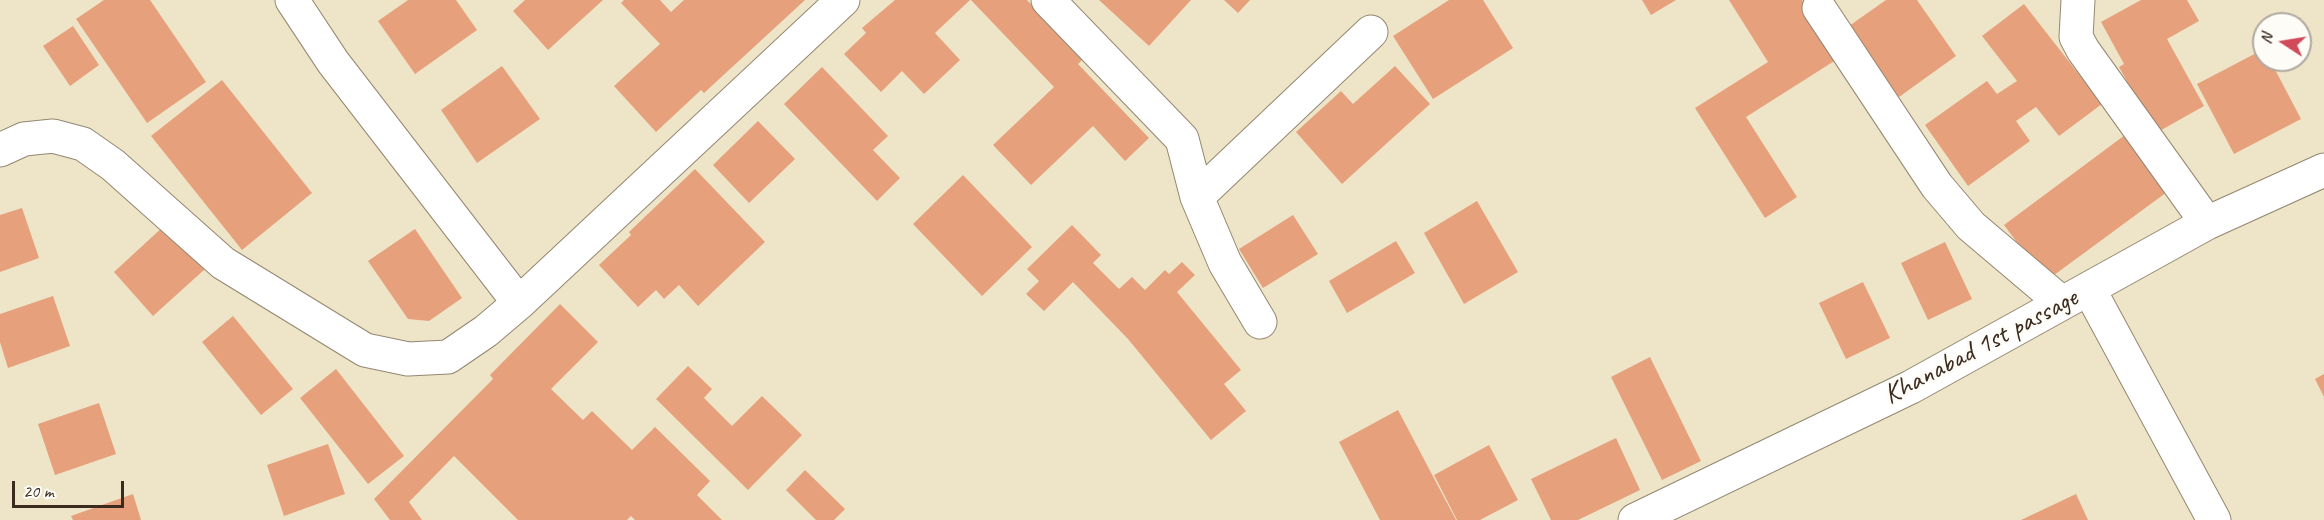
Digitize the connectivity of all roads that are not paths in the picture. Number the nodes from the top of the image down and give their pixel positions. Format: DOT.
graph roads {
  1 [pos="292,0"];
  2 [pos="843,0"];
  3 [pos="1048,0"];
  4 [pos="2078,0"];
  5 [pos="1820,8"];
  6 [pos="1371,32"];
  7 [pos="0,150"];
  8 [pos="2324,170"];
  9 [pos="1197,197"];
  10 [pos="2207,223"];
  11 [pos="2075,296"];
  12 [pos="519,303"];
  13 [pos="1260,322"];
  14 [pos="1635,520"];
  15 [pos="2214,520"];
  1 -- 12 [label="street"];
  2 -- 12 [label="street"];
  3 -- 9 [label="street"];
  4 -- 10 [label="street"];
  5 -- 11 [label="street"];
  6 -- 9 [label="street"];
  7 -- 12 [label="street"];
  8 -- 10 [label="street, Khanabad 1st passage"];
  9 -- 13 [label="street"];
  10 -- 11 [label="street, Khanabad 1st passage"];
  11 -- 14 [label="street, Khanabad 1st passage"];
  11 -- 15 [label="street"];
}
